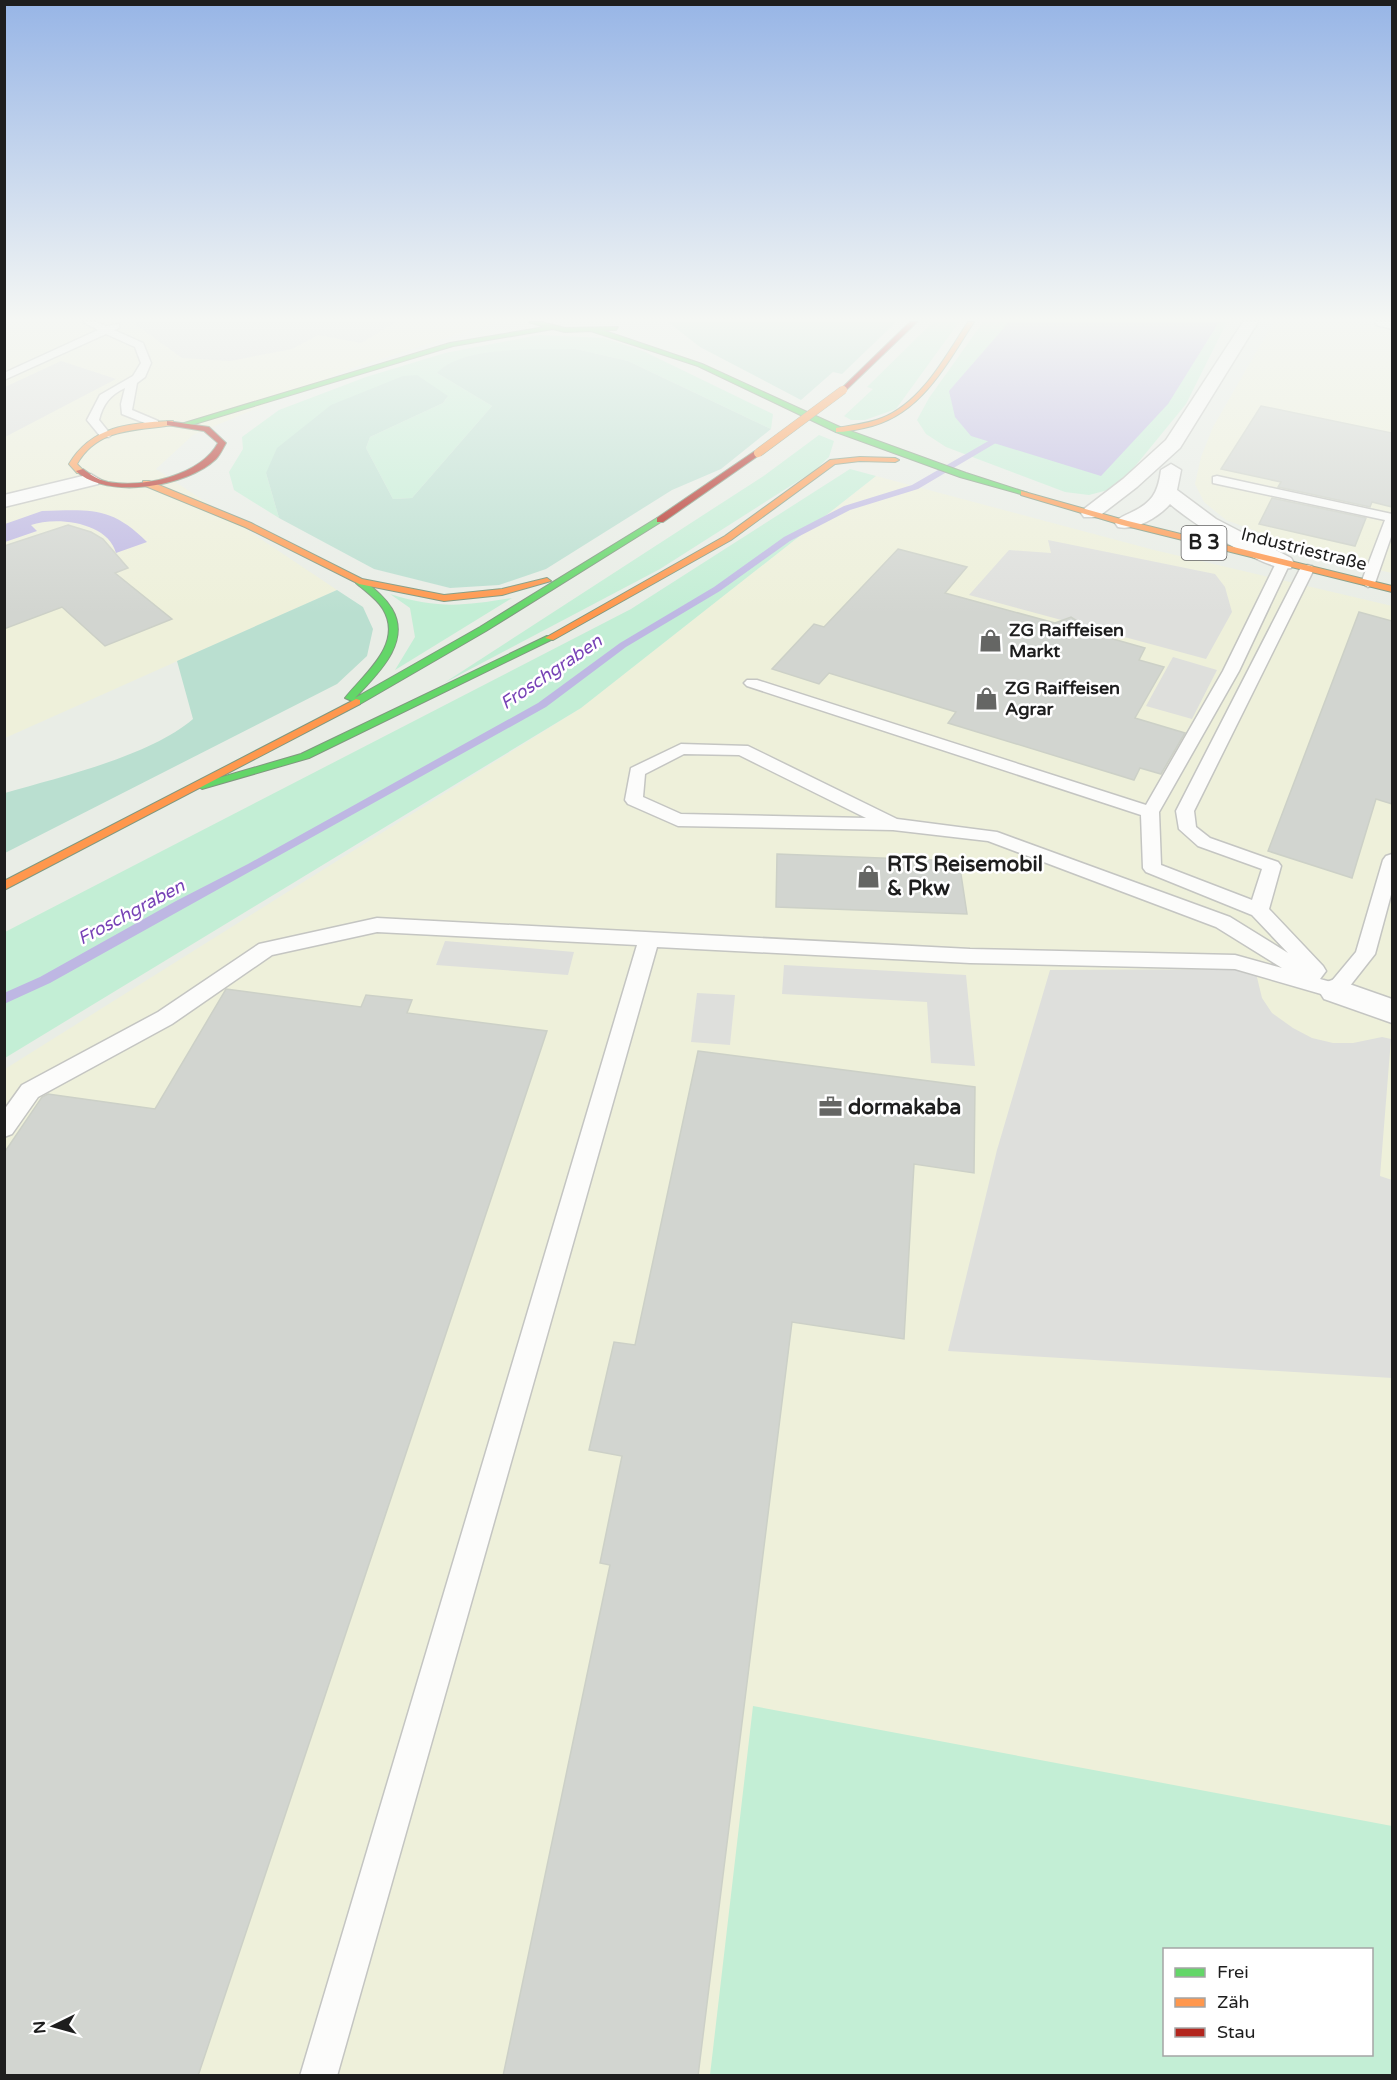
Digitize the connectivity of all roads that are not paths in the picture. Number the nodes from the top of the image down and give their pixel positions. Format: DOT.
graph roads {
  1 [pos="93,419"];
  2 [pos="144,419"];
  3 [pos="203,419"];
  4 [pos="250,419"];
  5 [pos="791,419"];
  6 [pos="804,419"];
  7 [pos="884,419"];
  8 [pos="899,419"];
  9 [pos="1189,419"];
  10 [pos="154,423"];
  11 [pos="185,424"];
  12 [pos="229,431"];
  13 [pos="105,435"];
  14 [pos="1173,444"];
  15 [pos="836,446"];
  16 [pos="924,462"];
  17 [pos="73,464"];
  18 [pos="91,480"];
  19 [pos="1217,480"];
  20 [pos="146,483"];
  21 [pos="4,492"];
  22 [pos="1169,493"];
  23 [pos="4,501"];
  24 [pos="226,501"];
  25 [pos="1091,513"];
  26 [pos="1125,523"];
  27 [pos="248,525"];
  28 [pos="1283,563"];
  29 [pos="1307,569"];
  30 [pos="584,571"];
  31 [pos="359,581"];
  32 [pos="1368,583"];
  33 [pos="1392,589"];
  34 [pos="752,683"];
  35 [pos="336,714"];
  36 [pos="202,786"];
  37 [pos="1150,812"];
  38 [pos="893,824"];
  39 [pos="1392,860"];
  40 [pos="4,886"];
  41 [pos="1259,910"];
  42 [pos="649,939"];
  43 [pos="1335,991"];
  44 [pos="1392,1011"];
  45 [pos="4,1128"];
  46 [pos="318,2076"];
  1 -- 13 [label="lane"];
  2 -- 10 [label="lane"];
  3 -- 11 [label="main road"];
  4 -- 12 [label="main road"];
  5 -- 15 [label="main road, Industriestraße / B 3"];
  6 -- 30 [label="main road, bridge"];
  7 -- 15 [label="main road"];
  8 -- 16 [label="main road"];
  9 -- 14 [label="street"];
  10 -- 11 [label="main road"];
  10 -- 13 [label="main road"];
  11 -- 12 [label="main road"];
  12 -- 20 [label="main road"];
  13 -- 17 [label="main road"];
  14 -- 22 [label="street"];
  14 -- 25 [label="street"];
  15 -- 16 [label="main road, Industriestraße / B 3"];
  15 -- 16 [label="main road"];
  15 -- 36 [label="main road"];
  16 -- 25 [label="main road, Industriestraße / B 3"];
  17 -- 18 [label="main road"];
  17 -- 21 [label="street"];
  18 -- 20 [label="main road"];
  18 -- 23 [label="street"];
  19 -- 32 [label="lane"];
  20 -- 27 [label="main road"];
  22 -- 26 [label="street"];
  22 -- 28 [label="street"];
  24 -- 27 [label="main road"];
  25 -- 26 [label="main road, Industriestraße / B 3"];
  26 -- 28 [label="main road, Industriestraße / B 3"];
  27 -- 31 [label="main road"];
  28 -- 29 [label="main road, Industriestraße / B 3"];
  28 -- 37 [label="lane"];
  29 -- 32 [label="main road, Industriestraße / B 3"];
  29 -- 41 [label="lane"];
  30 -- 31 [label="main road"];
  30 -- 35 [label="main road"];
  31 -- 35 [label="main road"];
  32 -- 33 [label="main road, Industriestraße / B 3"];
  34 -- 37 [label="lane"];
  35 -- 36 [label="main road"];
  36 -- 40 [label="main road"];
  37 -- 41 [label="lane"];
  38 -- 38 [label="lane"];
  38 -- 43 [label="lane"];
  39 -- 43 [label="lane"];
  41 -- 43 [label="lane"];
  42 -- 43 [label="lane"];
  42 -- 45 [label="lane"];
  42 -- 46 [label="lane"];
  43 -- 44 [label="street"];
}
